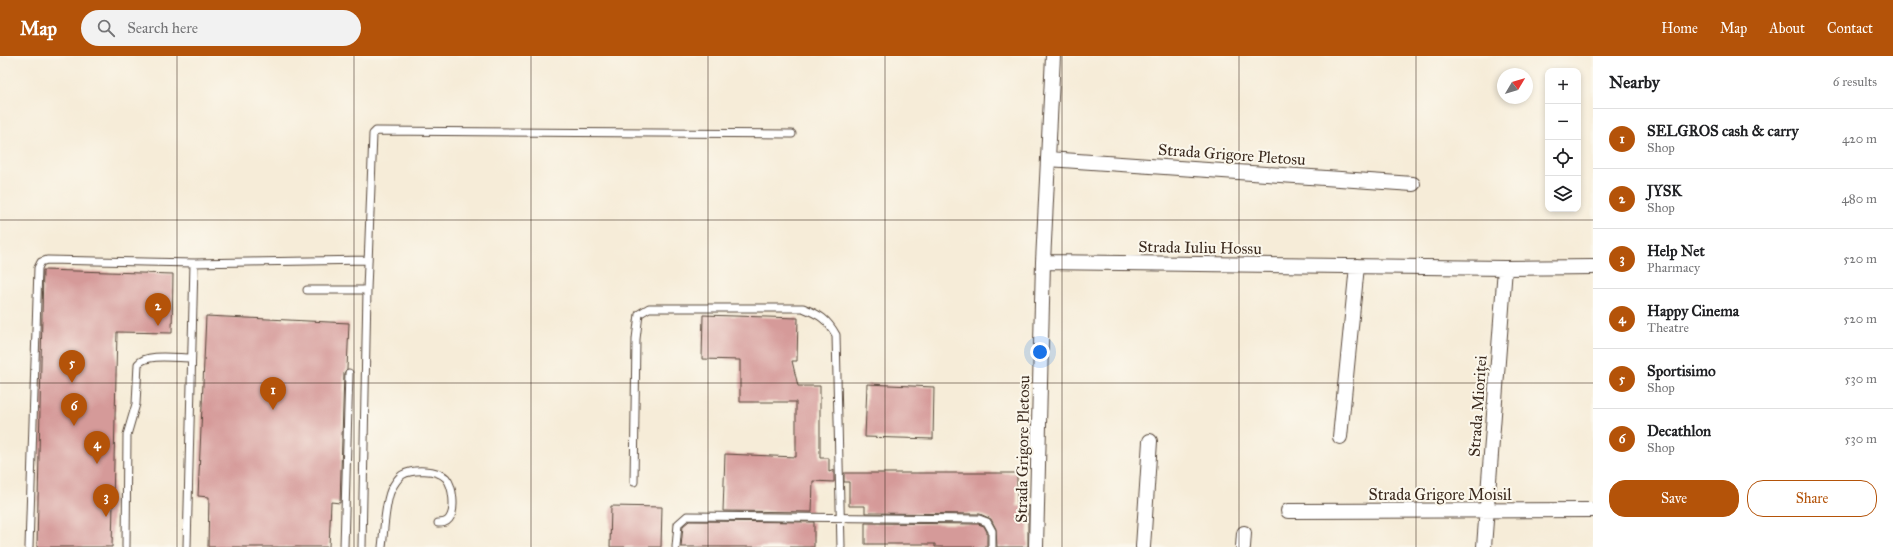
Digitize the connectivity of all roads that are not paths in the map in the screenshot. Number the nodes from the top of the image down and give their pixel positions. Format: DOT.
graph roads {
  1 [pos="1053,56"];
  2 [pos="792,134"];
  3 [pos="1048,159"];
  4 [pos="1413,184"];
  5 [pos="368,260"];
  6 [pos="194,262"];
  7 [pos="1043,262"];
  8 [pos="1357,266"];
  9 [pos="1593,267"];
  10 [pos="1505,268"];
  11 [pos="307,290"];
  12 [pos="367,290"];
  13 [pos="191,358"];
  14 [pos="349,373"];
  15 [pos="1340,437"];
  16 [pos="1150,441"];
  17 [pos="634,482"];
  18 [pos="1593,510"];
  19 [pos="1486,511"];
  20 [pos="1288,512"];
  21 [pos="840,517"];
  22 [pos="438,523"];
  23 [pos="1244,533"];
  24 [pos="29,547"];
  25 [pos="126,547"];
  26 [pos="187,547"];
  27 [pos="344,547"];
  28 [pos="362,547"];
  29 [pos="382,547"];
  30 [pos="676,547"];
  31 [pos="841,547"];
  32 [pos="992,547"];
  33 [pos="1036,547"];
  34 [pos="1143,547"];
  35 [pos="1243,547"];
  36 [pos="1484,547"];
  1 -- 3 [label="street, Strada Grigore Pletosu"];
  2 -- 5 [label="lane"];
  3 -- 4 [label="street, Strada Grigore Pletosu"];
  3 -- 7 [label="street, Strada Grigore Pletosu"];
  5 -- 6 [label="lane"];
  5 -- 12 [label="lane"];
  6 -- 13 [label="lane"];
  6 -- 24 [label="lane"];
  7 -- 8 [label="street, Strada Iuliu Hossu"];
  7 -- 33 [label="street, Strada Grigore Pletosu"];
  8 -- 10 [label="street, Strada Iuliu Hossu"];
  8 -- 15 [label="street"];
  9 -- 10 [label="street, Strada Iuliu Hossu"];
  10 -- 19 [label="street, Strada Mioriței"];
  11 -- 12 [label="lane"];
  12 -- 28 [label="lane"];
  13 -- 25 [label="lane"];
  13 -- 26 [label="lane"];
  14 -- 27 [label="lane"];
  16 -- 34 [label="street"];
  17 -- 21 [label="lane"];
  18 -- 19 [label="street, Strada Grigore Moisil"];
  19 -- 20 [label="street, Strada Grigore Moisil"];
  19 -- 36 [label="street, Strada Mioriței"];
  21 -- 30 [label="lane"];
  21 -- 31 [label="lane"];
  21 -- 32 [label="lane"];
  22 -- 29 [label="lane"];
  23 -- 35 [label="street"];
}
